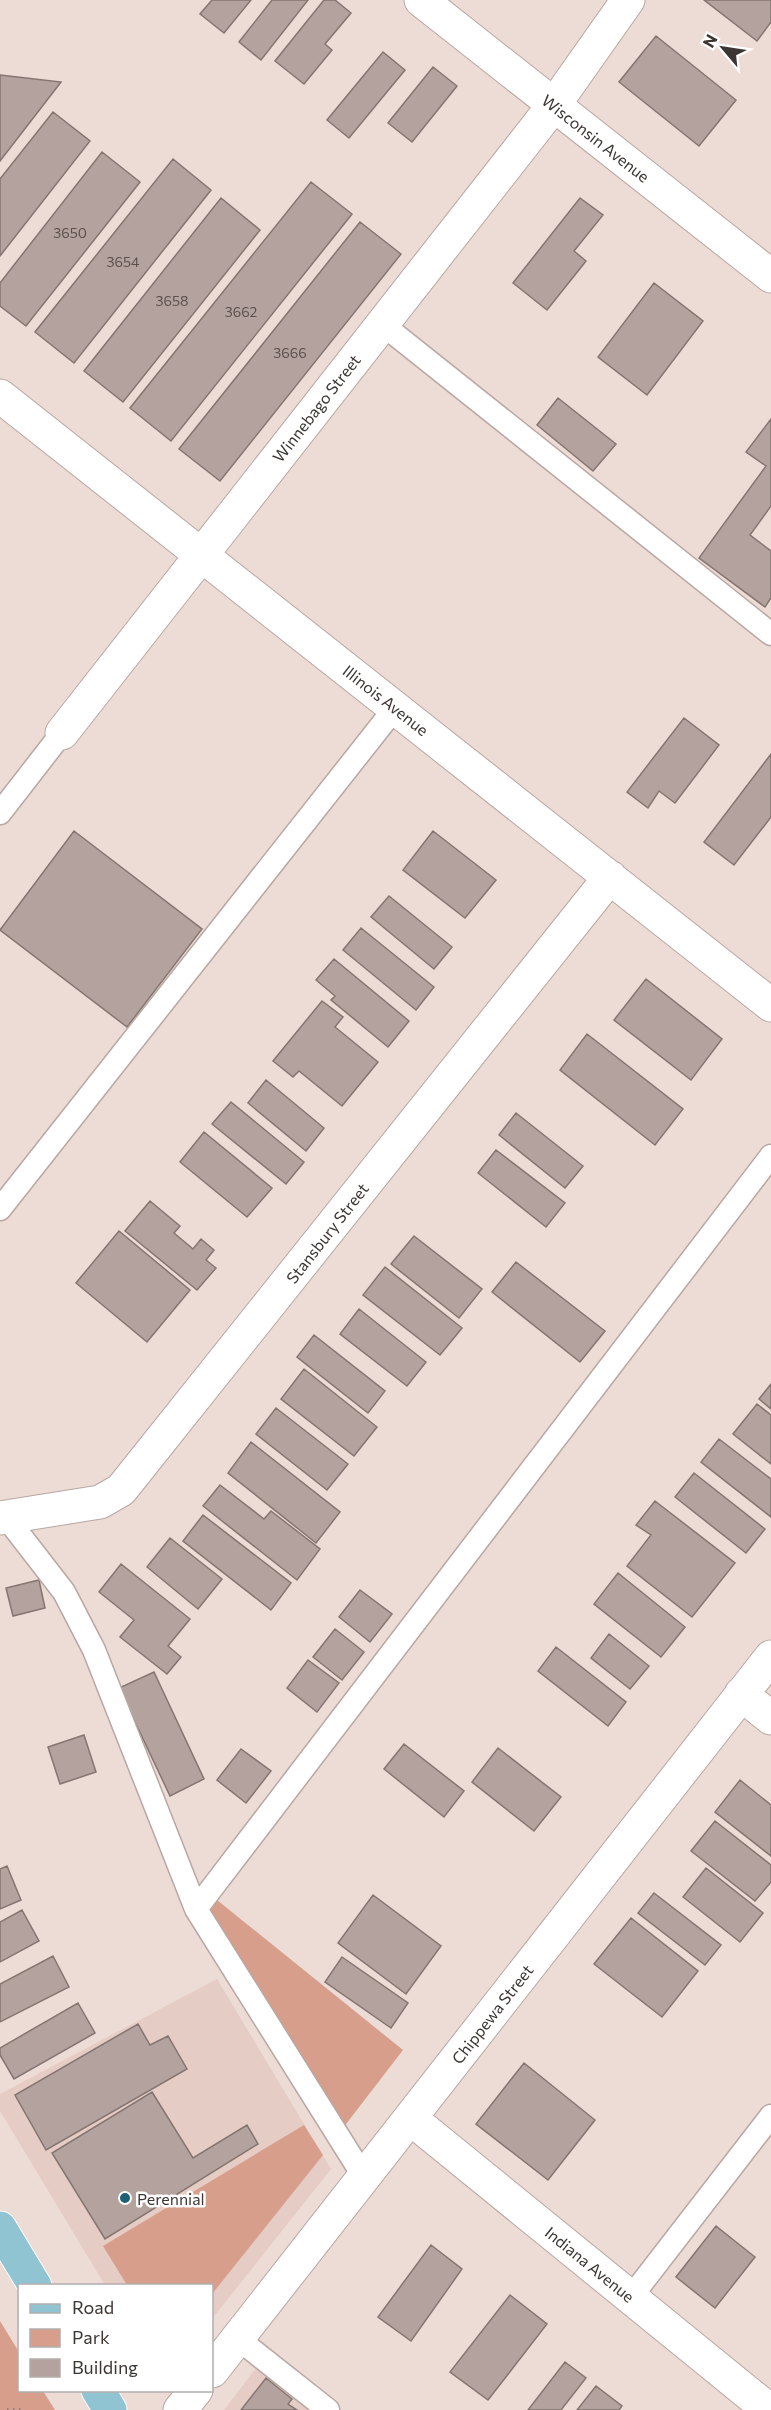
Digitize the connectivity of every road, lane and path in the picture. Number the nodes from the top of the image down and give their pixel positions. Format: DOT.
graph roads {
  1 [pos="421,0"];
  2 [pos="628,0"];
  3 [pos="554,105"];
  4 [pos="771,276"];
  5 [pos="382,324"];
  6 [pos="0,396"];
  7 [pos="201,555"];
  8 [pos="771,634"];
  9 [pos="395,708"];
  10 [pos="62,733"];
  11 [pos="0,813"];
  12 [pos="610,877"];
  13 [pos="771,1005"];
  14 [pos="771,1156"];
  15 [pos="0,1209"];
  16 [pos="3,1518"];
  17 [pos="771,1657"];
  18 [pos="741,1694"];
  19 [pos="771,1718"];
  20 [pos="196,1909"];
  21 [pos="771,2116"];
  22 [pos="410,2118"];
  23 [pos="364,2177"];
  24 [pos="0,2228"];
  25 [pos="34,2284"];
  26 [pos="631,2297"];
  27 [pos="237,2338"];
  28 [pos="213,2370"];
  29 [pos="99,2392"];
  30 [pos="195,2392"];
  31 [pos="7,2410"];
  32 [pos="23,2410"];
  33 [pos="110,2410"];
  34 [pos="180,2410"];
  35 [pos="328,2410"];
  36 [pos="769,2410"];
  1 -- 3 [label="street, Wisconsin Avenue"];
  2 -- 3 [label="street, Winnebago Street"];
  3 -- 4 [label="street, Wisconsin Avenue"];
  3 -- 5 [label="street, Winnebago Street"];
  5 -- 7 [label="street, Winnebago Street"];
  5 -- 8 [label="lane"];
  6 -- 7 [label="street, Illinois Avenue"];
  7 -- 9 [label="street, Illinois Avenue"];
  7 -- 10 [label="street, Winnebago Street"];
  9 -- 12 [label="street, Illinois Avenue"];
  9 -- 15 [label="lane"];
  10 -- 11 [label="lane, Winnebago Street"];
  12 -- 13 [label="street, Illinois Avenue"];
  12 -- 16 [label="street, Stansbury Street"];
  14 -- 20 [label="lane"];
  16 -- 20 [label="lane"];
  17 -- 18 [label="street, Chippewa Street"];
  18 -- 19 [label="street"];
  18 -- 22 [label="street, Chippewa Street"];
  20 -- 23 [label="lane"];
  21 -- 26 [label="lane"];
  22 -- 23 [label="street, Chippewa Street"];
  22 -- 26 [label="street, Indiana Avenue"];
  23 -- 27 [label="street, Chippewa Street"];
  24 -- 25 [label="main road"];
  26 -- 36 [label="street, Indiana Avenue"];
  27 -- 28 [label="street, Chippewa Street"];
  27 -- 35 [label="lane"];
  29 -- 33 [label="main road"];
  30 -- 34 [label="street"];
  31 -- 32 [label="path"];
}
